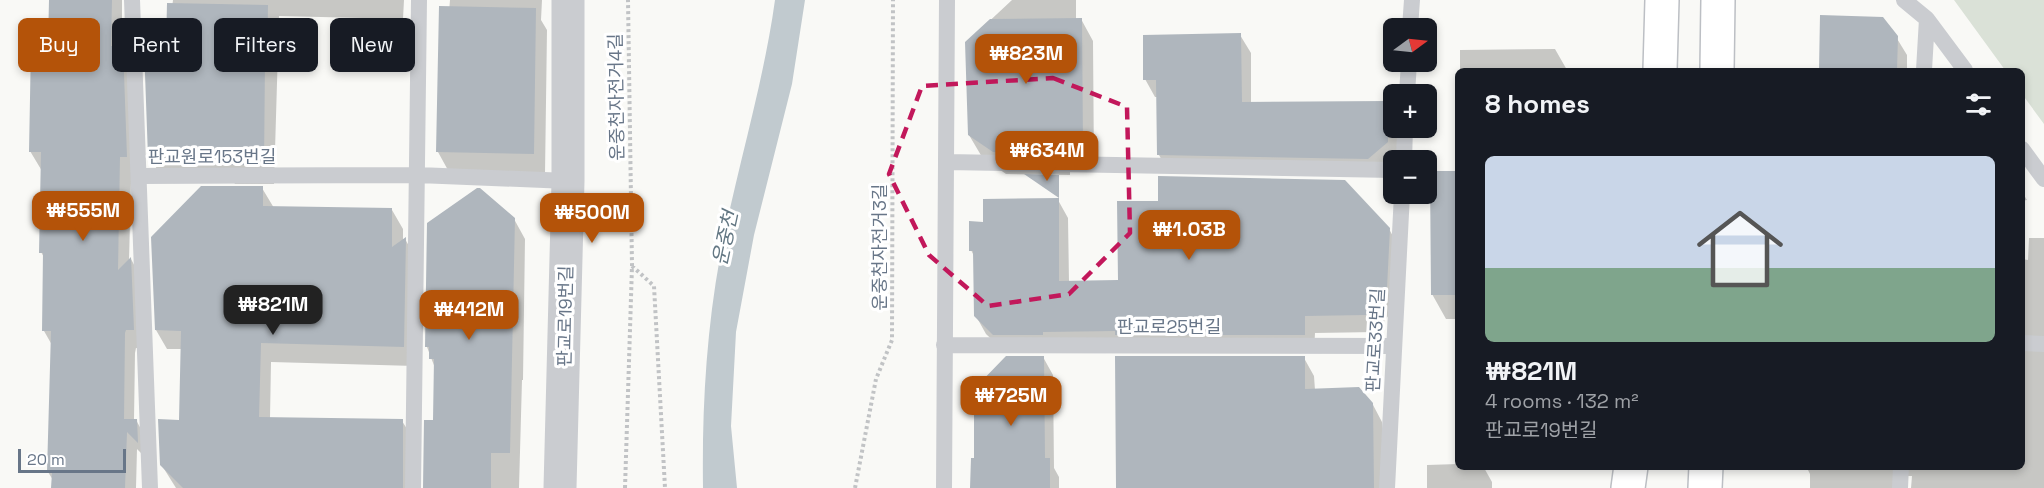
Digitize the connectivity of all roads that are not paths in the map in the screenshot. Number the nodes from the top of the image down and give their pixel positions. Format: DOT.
graph roads {
  1 [pos="132,0"];
  2 [pos="419,0"];
  3 [pos="568,0"];
  4 [pos="947,0"];
  5 [pos="1412,0"];
  6 [pos="1662,0"];
  7 [pos="1718,0"];
  8 [pos="1904,0"];
  9 [pos="1411,18"];
  10 [pos="1927,18"];
  11 [pos="1660,68"];
  12 [pos="1717,68"];
  13 [pos="1924,68"];
  14 [pos="1964,68"];
  15 [pos="2025,153"];
  16 [pos="946,162"];
  17 [pos="1383,170"];
  18 [pos="418,175"];
  19 [pos="139,176"];
  20 [pos="2044,179"];
  21 [pos="568,181"];
  22 [pos="1401,204"];
  23 [pos="2025,343"];
  24 [pos="2044,344"];
  25 [pos="944,345"];
  26 [pos="1394,346"];
  27 [pos="1630,470"];
  28 [pos="1706,470"];
  29 [pos="1901,470"];
  30 [pos="150,488"];
  31 [pos="413,488"];
  32 [pos="560,488"];
  33 [pos="944,488"];
  34 [pos="1387,488"];
  35 [pos="1628,488"];
  36 [pos="1705,488"];
  37 [pos="1900,488"];
  1 -- 19 [label="lane"];
  2 -- 18 [label="lane"];
  3 -- 21 [label="street, 판교로19번길"];
  4 -- 16 [label="lane"];
  5 -- 9 [label="lane"];
  6 -- 11 [label="main road"];
  7 -- 12 [label="main road"];
  8 -- 10 [label="lane"];
  10 -- 13 [label="lane"];
  10 -- 14 [label="lane"];
  15 -- 20 [label="lane"];
  16 -- 17 [label="lane"];
  16 -- 25 [label="lane"];
  18 -- 19 [label="lane, 판교원로153번길"];
  18 -- 21 [label="lane, 판교원로153번길"];
  18 -- 31 [label="lane"];
  19 -- 30 [label="lane, 판교원로153번길"];
  21 -- 32 [label="street, 판교로19번길"];
  22 -- 26 [label="lane, 판교로33번길"];
  23 -- 24 [label="lane"];
  25 -- 26 [label="lane, 판교로25번길"];
  25 -- 33 [label="lane"];
  26 -- 34 [label="lane, 판교로33번길"];
  27 -- 35 [label="main road"];
  28 -- 36 [label="main road"];
  29 -- 37 [label="lane"];
}
